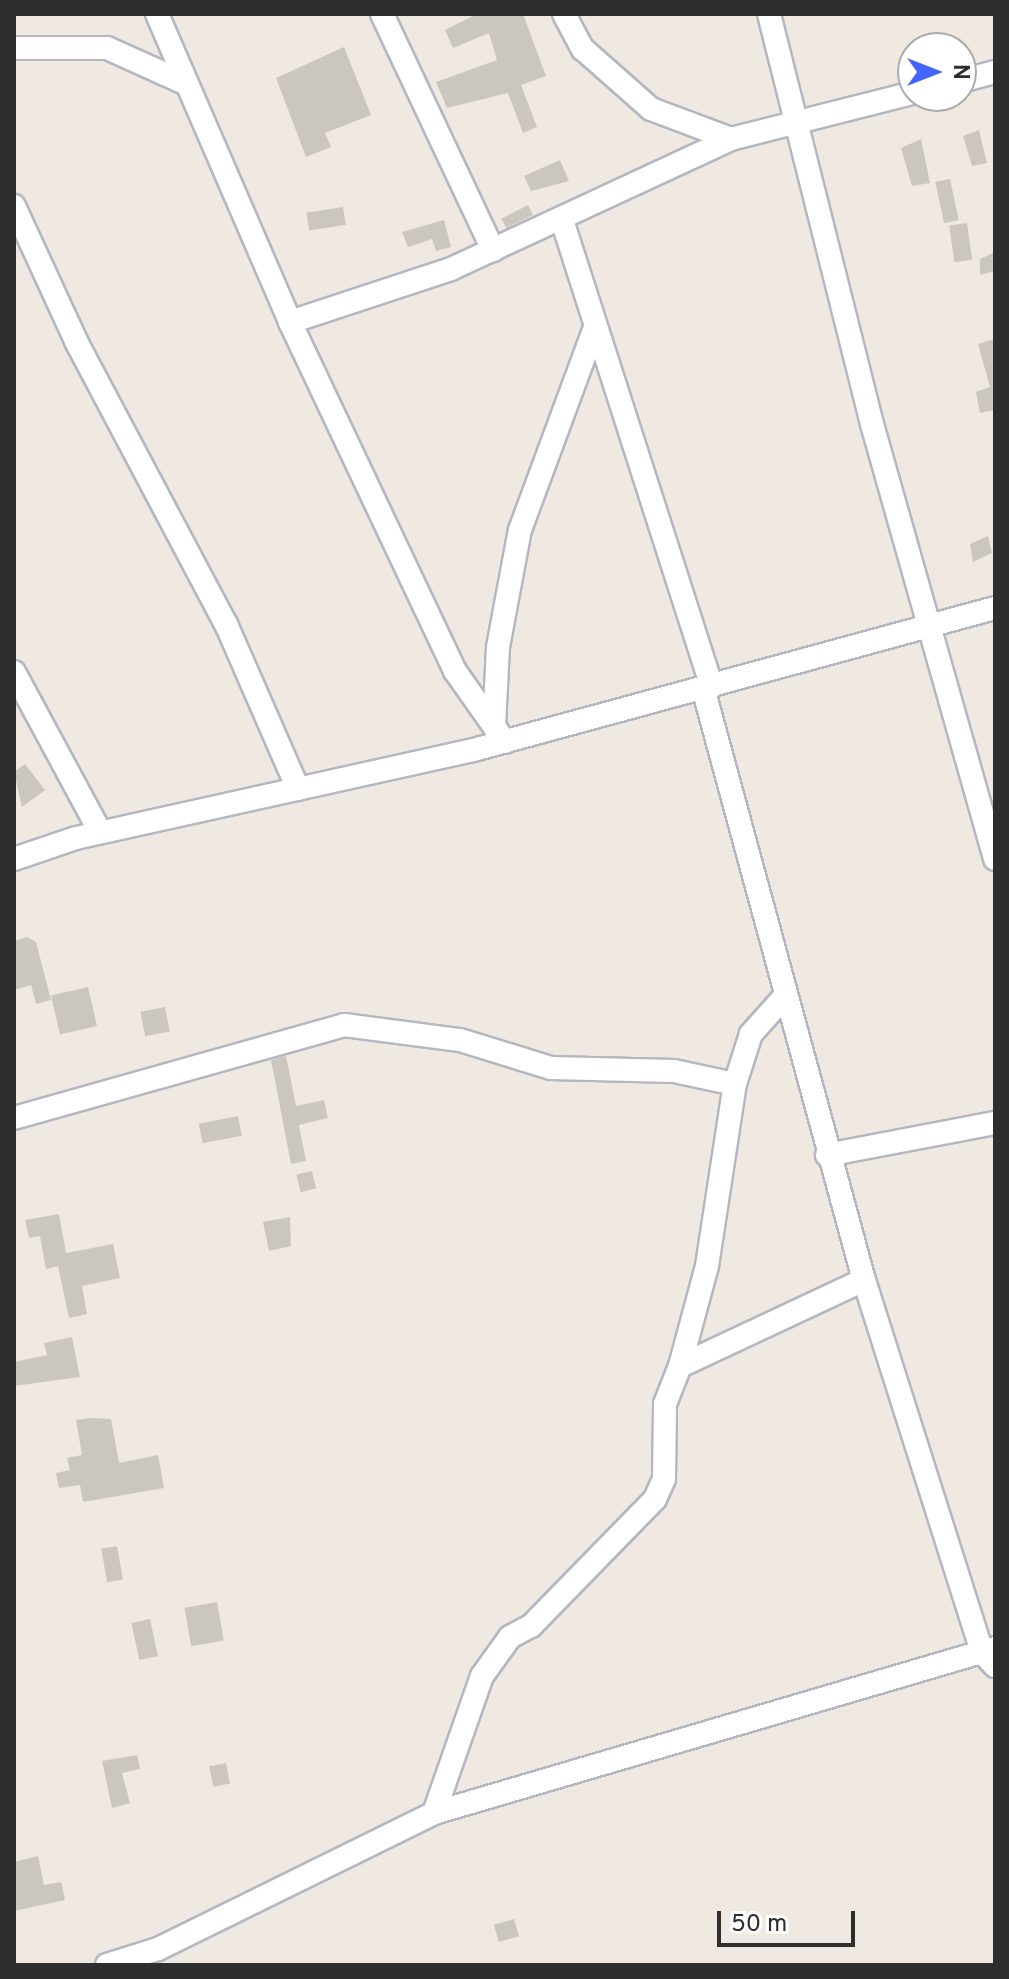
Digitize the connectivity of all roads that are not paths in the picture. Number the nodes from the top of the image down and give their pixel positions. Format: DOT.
graph roads {
  1 [pos="157,14"];
  2 [pos="382,14"];
  3 [pos="564,14"];
  4 [pos="769,14"];
  5 [pos="14,48"];
  6 [pos="185,83"];
  7 [pos="897,97"];
  8 [pos="793,124"];
  9 [pos="731,139"];
  10 [pos="14,206"];
  11 [pos="562,220"];
  12 [pos="493,250"];
  13 [pos="290,322"];
  14 [pos="594,330"];
  15 [pos="995,608"];
  16 [pos="928,629"];
  17 [pos="14,672"];
  18 [pos="708,687"];
  19 [pos="499,734"];
  20 [pos="298,789"];
  21 [pos="100,832"];
  22 [pos="15,859"];
  23 [pos="995,859"];
  24 [pos="785,996"];
  25 [pos="735,1084"];
  26 [pos="14,1118"];
  27 [pos="995,1123"];
  28 [pos="827,1155"];
  29 [pos="864,1280"];
  30 [pos="680,1366"];
  31 [pos="991,1655"];
  32 [pos="434,1813"];
  33 [pos="107,1965"];
  1 -- 6 [label="street"];
  2 -- 12 [label="street"];
  3 -- 9 [label="street"];
  4 -- 8 [label="street"];
  5 -- 6 [label="street"];
  6 -- 13 [label="street"];
  7 -- 8 [label="street"];
  8 -- 9 [label="street"];
  8 -- 16 [label="street"];
  9 -- 11 [label="street"];
  10 -- 20 [label="street"];
  11 -- 12 [label="street"];
  11 -- 14 [label="street"];
  12 -- 13 [label="street"];
  13 -- 19 [label="street"];
  14 -- 18 [label="street"];
  14 -- 19 [label="street"];
  15 -- 16 [label="street"];
  16 -- 18 [label="street"];
  16 -- 23 [label="street"];
  17 -- 21 [label="street"];
  18 -- 19 [label="street"];
  18 -- 24 [label="street"];
  19 -- 20 [label="street"];
  20 -- 21 [label="street"];
  21 -- 22 [label="street"];
  24 -- 25 [label="street"];
  24 -- 28 [label="street"];
  25 -- 26 [label="street"];
  25 -- 30 [label="street"];
  27 -- 28 [label="street"];
  28 -- 29 [label="street"];
  29 -- 30 [label="street"];
  29 -- 31 [label="street"];
  30 -- 32 [label="street"];
  31 -- 32 [label="street"];
  32 -- 33 [label="street"];
}
